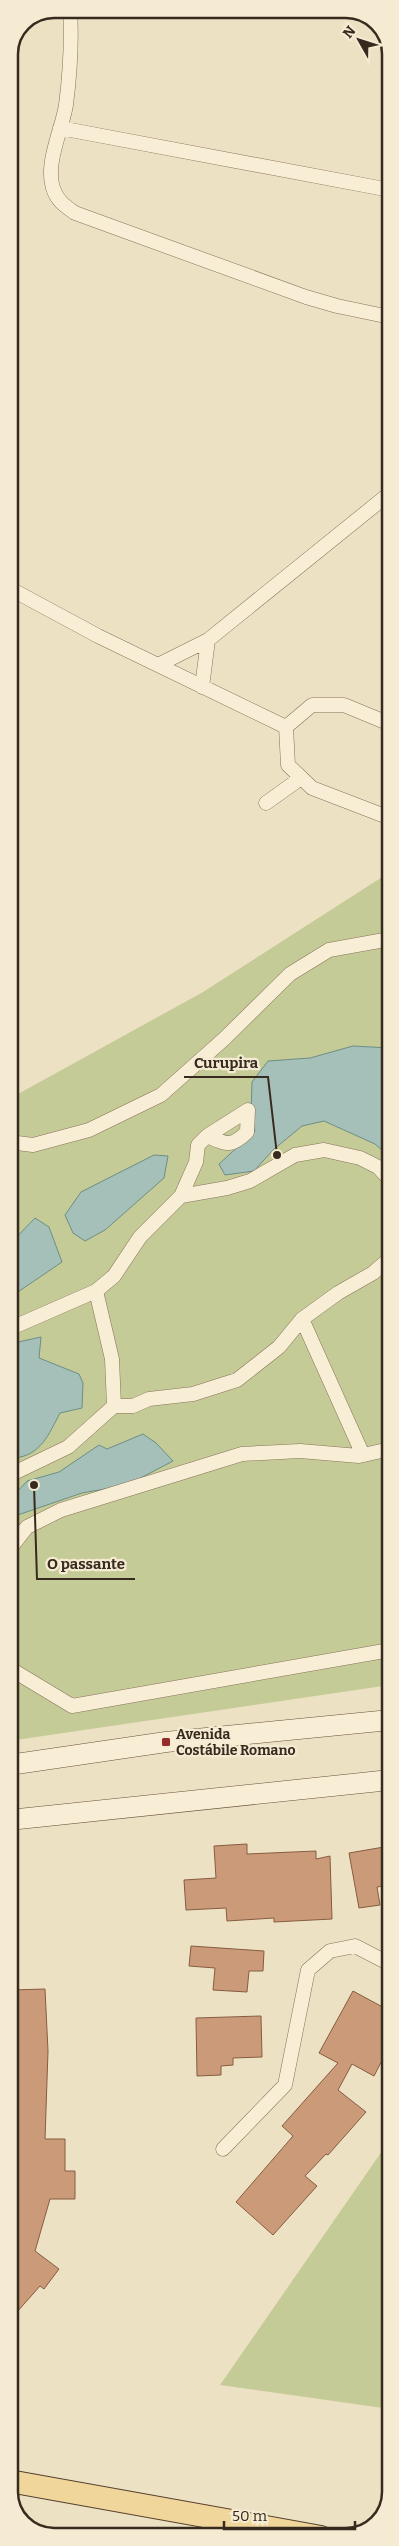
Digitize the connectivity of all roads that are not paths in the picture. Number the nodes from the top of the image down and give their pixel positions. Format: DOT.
graph roads {
  1 [pos="71,18"];
  2 [pos="60,128"];
  3 [pos="381,188"];
  4 [pos="381,315"];
  5 [pos="381,500"];
  6 [pos="18,593"];
  7 [pos="208,640"];
  8 [pos="158,665"];
  9 [pos="202,687"];
  10 [pos="381,720"];
  11 [pos="286,727"];
  12 [pos="301,778"];
  13 [pos="266,803"];
  14 [pos="381,815"];
  15 [pos="381,941"];
  16 [pos="207,1136"];
  17 [pos="18,1143"];
  18 [pos="381,1171"];
  19 [pos="180,1196"];
  20 [pos="381,1266"];
  21 [pos="96,1291"];
  22 [pos="302,1319"];
  23 [pos="18,1324"];
  24 [pos="114,1406"];
  25 [pos="382,1451"];
  26 [pos="363,1455"];
  27 [pos="18,1471"];
  28 [pos="18,1539"];
  29 [pos="382,1651"];
  30 [pos="18,1673"];
  31 [pos="382,1721"];
  32 [pos="18,1764"];
  33 [pos="382,1781"];
  34 [pos="18,1819"];
  35 [pos="382,1960"];
  36 [pos="223,2149"];
  37 [pos="18,2483"];
  38 [pos="272,2528"];
  1 -- 2 [label="street"];
  2 -- 3 [label="street"];
  2 -- 4 [label="street"];
  5 -- 7 [label="street"];
  6 -- 8 [label="street"];
  7 -- 8 [label="street"];
  7 -- 9 [label="street"];
  8 -- 9 [label="street"];
  9 -- 11 [label="street"];
  10 -- 11 [label="street"];
  11 -- 12 [label="street"];
  12 -- 13 [label="street"];
  12 -- 14 [label="street"];
  15 -- 17 [label="street"];
  16 -- 19 [label="street"];
  18 -- 19 [label="street"];
  19 -- 21 [label="street"];
  20 -- 22 [label="street"];
  21 -- 23 [label="street"];
  21 -- 24 [label="street"];
  22 -- 24 [label="street"];
  22 -- 26 [label="street"];
  24 -- 27 [label="street"];
  25 -- 26 [label="street"];
  26 -- 28 [label="street"];
  29 -- 30 [label="street"];
  31 -- 32 [label="main road"];
  33 -- 34 [label="main road"];
  35 -- 36 [label="street"];
  37 -- 38 [label="main road"];
}
